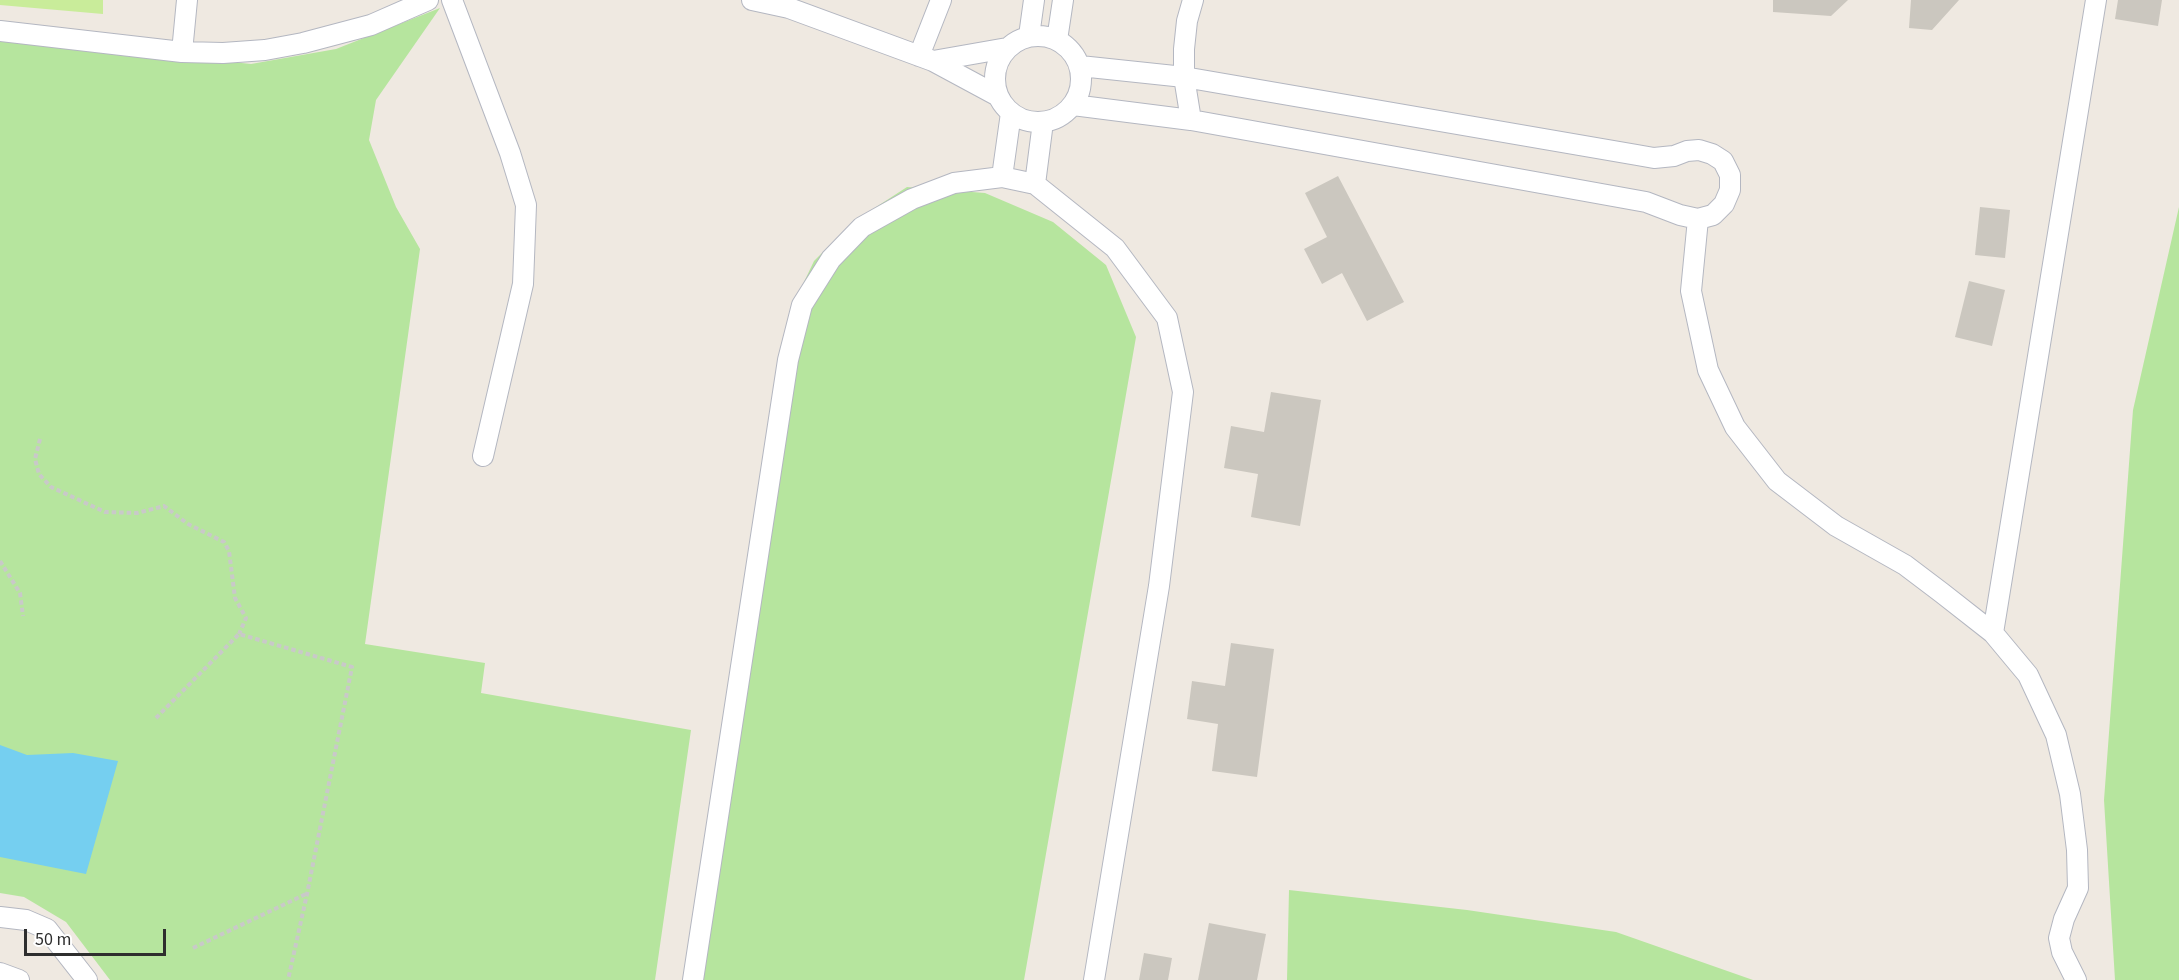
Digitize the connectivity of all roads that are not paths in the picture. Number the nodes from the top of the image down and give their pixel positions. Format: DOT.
graph roads {
  1 [pos="187,0"];
  2 [pos="428,0"];
  3 [pos="452,0"];
  4 [pos="752,0"];
  5 [pos="941,0"];
  6 [pos="1034,0"];
  7 [pos="1063,0"];
  8 [pos="1193,0"];
  9 [pos="2096,0"];
  10 [pos="0,31"];
  11 [pos="1029,36"];
  12 [pos="1057,40"];
  13 [pos="1007,48"];
  14 [pos="182,52"];
  15 [pos="926,59"];
  16 [pos="1080,66"];
  17 [pos="1184,77"];
  18 [pos="998,96"];
  19 [pos="1073,105"];
  20 [pos="1011,113"];
  21 [pos="1191,120"];
  22 [pos="1043,122"];
  23 [pos="1002,177"];
  24 [pos="1035,184"];
  25 [pos="1698,219"];
  26 [pos="483,456"];
  27 [pos="1993,633"];
  28 [pos="0,917"];
  29 [pos="0,973"];
  30 [pos="19,980"];
  31 [pos="87,980"];
  32 [pos="693,980"];
  33 [pos="1094,980"];
  34 [pos="2076,980"];
  1 -- 14 [label="street"];
  2 -- 14 [label="street"];
  3 -- 26 [label="street"];
  4 -- 15 [label="street"];
  5 -- 15 [label="street"];
  6 -- 11 [label="street"];
  7 -- 12 [label="street"];
  8 -- 17 [label="street"];
  9 -- 27 [label="street"];
  10 -- 14 [label="street"];
  11 -- 12 [label="street"];
  11 -- 13 [label="street"];
  12 -- 16 [label="street"];
  13 -- 15 [label="street"];
  13 -- 18 [label="street"];
  15 -- 18 [label="street"];
  16 -- 17 [label="street"];
  16 -- 19 [label="street"];
  17 -- 21 [label="street"];
  17 -- 25 [label="street"];
  18 -- 20 [label="street"];
  19 -- 21 [label="street"];
  19 -- 22 [label="street"];
  20 -- 22 [label="street"];
  20 -- 23 [label="street"];
  21 -- 25 [label="street"];
  22 -- 24 [label="street"];
  23 -- 24 [label="street"];
  23 -- 32 [label="street"];
  24 -- 33 [label="street"];
  25 -- 27 [label="street"];
  27 -- 34 [label="street"];
  28 -- 31 [label="street"];
  29 -- 30 [label="street"];
}
